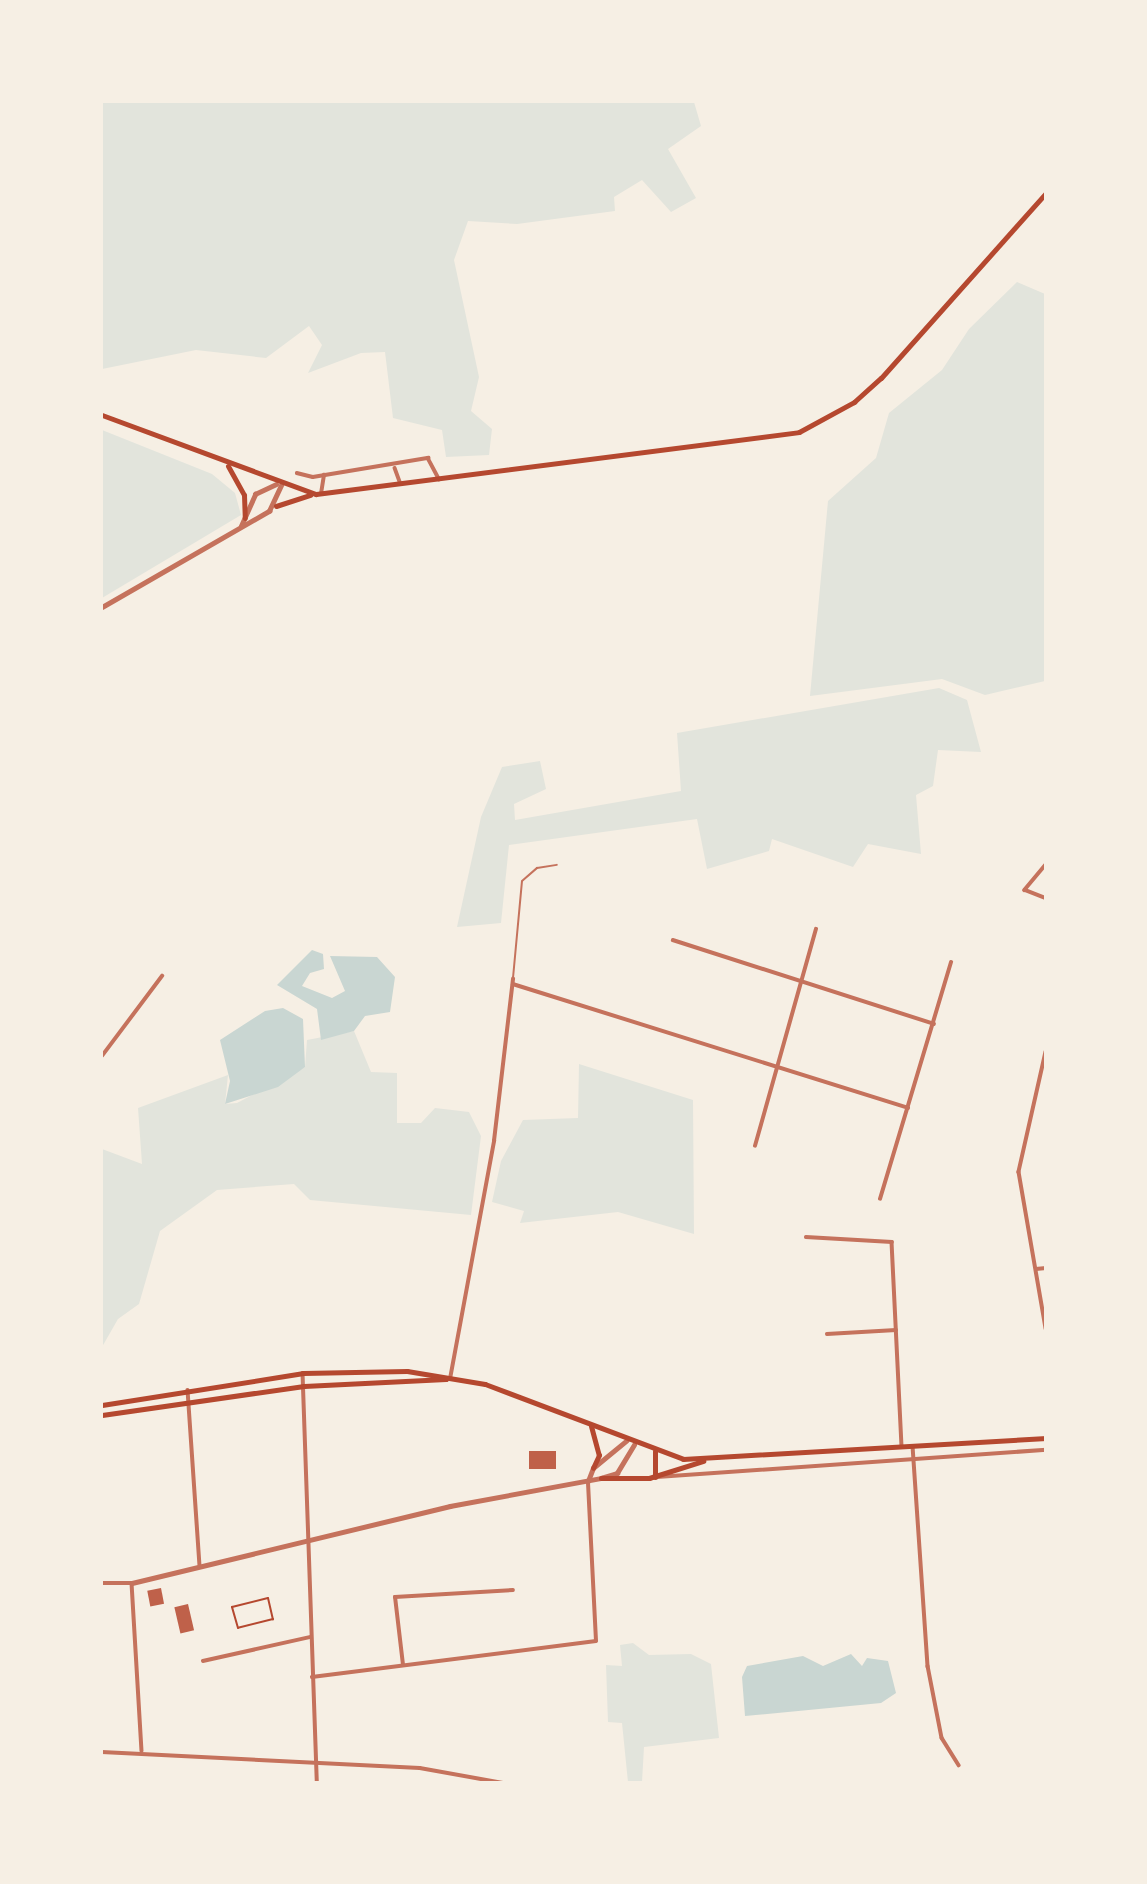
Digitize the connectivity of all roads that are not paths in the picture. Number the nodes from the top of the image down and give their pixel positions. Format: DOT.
graph roads {
  1 [pos="1045,193"];
  2 [pos="102,415"];
  3 [pos="228,466"];
  4 [pos="395,468"];
  5 [pos="297,473"];
  6 [pos="324,475"];
  7 [pos="439,480"];
  8 [pos="278,484"];
  9 [pos="401,485"];
  10 [pos="319,494"];
  11 [pos="276,506"];
  12 [pos="245,518"];
  13 [pos="241,526"];
  14 [pos="102,607"];
  15 [pos="557,865"];
  16 [pos="1045,865"];
  17 [pos="1045,898"];
  18 [pos="816,929"];
  19 [pos="673,940"];
  20 [pos="951,962"];
  21 [pos="163,976"];
  22 [pos="513,981"];
  23 [pos="801,982"];
  24 [pos="934,1024"];
  25 [pos="1045,1052"];
  26 [pos="102,1056"];
  27 [pos="777,1065"];
  28 [pos="908,1108"];
  29 [pos="755,1146"];
  30 [pos="880,1199"];
  31 [pos="806,1237"];
  32 [pos="1045,1268"];
  33 [pos="1036,1269"];
  34 [pos="1045,1329"];
  35 [pos="896,1330"];
  36 [pos="827,1334"];
  37 [pos="303,1373"];
  38 [pos="450,1379"];
  39 [pos="304,1386"];
  40 [pos="188,1390"];
  41 [pos="189,1402"];
  42 [pos="102,1405"];
  43 [pos="102,1415"];
  44 [pos="591,1426"];
  45 [pos="1045,1438"];
  46 [pos="626,1441"];
  47 [pos="634,1445"];
  48 [pos="902,1446"];
  49 [pos="913,1446"];
  50 [pos="1045,1450"];
  51 [pos="655,1451"];
  52 [pos="706,1460"];
  53 [pos="915,1460"];
  54 [pos="593,1468"];
  55 [pos="655,1477"];
  56 [pos="601,1478"];
  57 [pos="588,1481"];
  58 [pos="311,1538"];
  59 [pos="200,1565"];
  60 [pos="102,1583"];
  61 [pos="132,1583"];
  62 [pos="513,1590"];
  63 [pos="310,1637"];
  64 [pos="203,1661"];
  65 [pos="403,1665"];
  66 [pos="312,1677"];
  67 [pos="142,1751"];
  68 [pos="102,1752"];
  69 [pos="316,1762"];
  70 [pos="959,1765"];
  71 [pos="317,1783"];
  72 [pos="503,1783"];
  1 -- 7 [label="main road"];
  2 -- 3 [label="main road"];
  3 -- 8 [label="main road"];
  3 -- 12 [label="main road"];
  4 -- 6 [label="street"];
  4 -- 7 [label="street"];
  4 -- 9 [label="street"];
  5 -- 6 [label="street"];
  6 -- 10 [label="street"];
  7 -- 9 [label="main road"];
  8 -- 10 [label="main road"];
  8 -- 11 [label="street"];
  8 -- 12 [label="street"];
  9 -- 10 [label="main road"];
  10 -- 11 [label="main road"];
  11 -- 13 [label="street"];
  12 -- 13 [label="street"];
  13 -- 14 [label="street"];
  15 -- 22 [label="lane"];
  16 -- 17 [label="street"];
  18 -- 23 [label="street"];
  19 -- 23 [label="street"];
  20 -- 24 [label="street"];
  21 -- 26 [label="street"];
  22 -- 27 [label="street"];
  22 -- 38 [label="street"];
  23 -- 24 [label="street"];
  23 -- 27 [label="street"];
  24 -- 28 [label="street"];
  25 -- 33 [label="street"];
  27 -- 28 [label="street"];
  27 -- 29 [label="street"];
  28 -- 30 [label="street"];
  31 -- 35 [label="street"];
  32 -- 33 [label="street"];
  33 -- 34 [label="street"];
  35 -- 36 [label="street"];
  35 -- 48 [label="street"];
  37 -- 38 [label="main road"];
  37 -- 39 [label="street"];
  37 -- 40 [label="main road"];
  38 -- 39 [label="main road"];
  38 -- 44 [label="main road"];
  39 -- 41 [label="main road"];
  39 -- 58 [label="street"];
  40 -- 41 [label="street"];
  40 -- 42 [label="main road"];
  41 -- 43 [label="main road"];
  41 -- 59 [label="street"];
  44 -- 46 [label="main road"];
  44 -- 54 [label="main road"];
  45 -- 49 [label="main road"];
  46 -- 47 [label="main road"];
  46 -- 54 [label="street"];
  47 -- 51 [label="main road"];
  47 -- 56 [label="street"];
  48 -- 49 [label="main road"];
  48 -- 52 [label="main road"];
  49 -- 53 [label="street"];
  50 -- 53 [label="street"];
  51 -- 52 [label="main road"];
  51 -- 55 [label="main road"];
  52 -- 55 [label="main road"];
  53 -- 55 [label="street"];
  53 -- 70 [label="street"];
  54 -- 57 [label="street"];
  55 -- 56 [label="main road"];
  56 -- 57 [label="street"];
  57 -- 58 [label="street"];
  57 -- 65 [label="street"];
  58 -- 59 [label="street"];
  58 -- 63 [label="street"];
  59 -- 61 [label="street"];
  60 -- 61 [label="street"];
  61 -- 67 [label="street"];
  62 -- 65 [label="street"];
  63 -- 64 [label="street"];
  63 -- 66 [label="street"];
  65 -- 66 [label="street"];
  66 -- 69 [label="street"];
  67 -- 68 [label="street"];
  67 -- 69 [label="street"];
  69 -- 71 [label="street"];
  69 -- 72 [label="street"];
}
